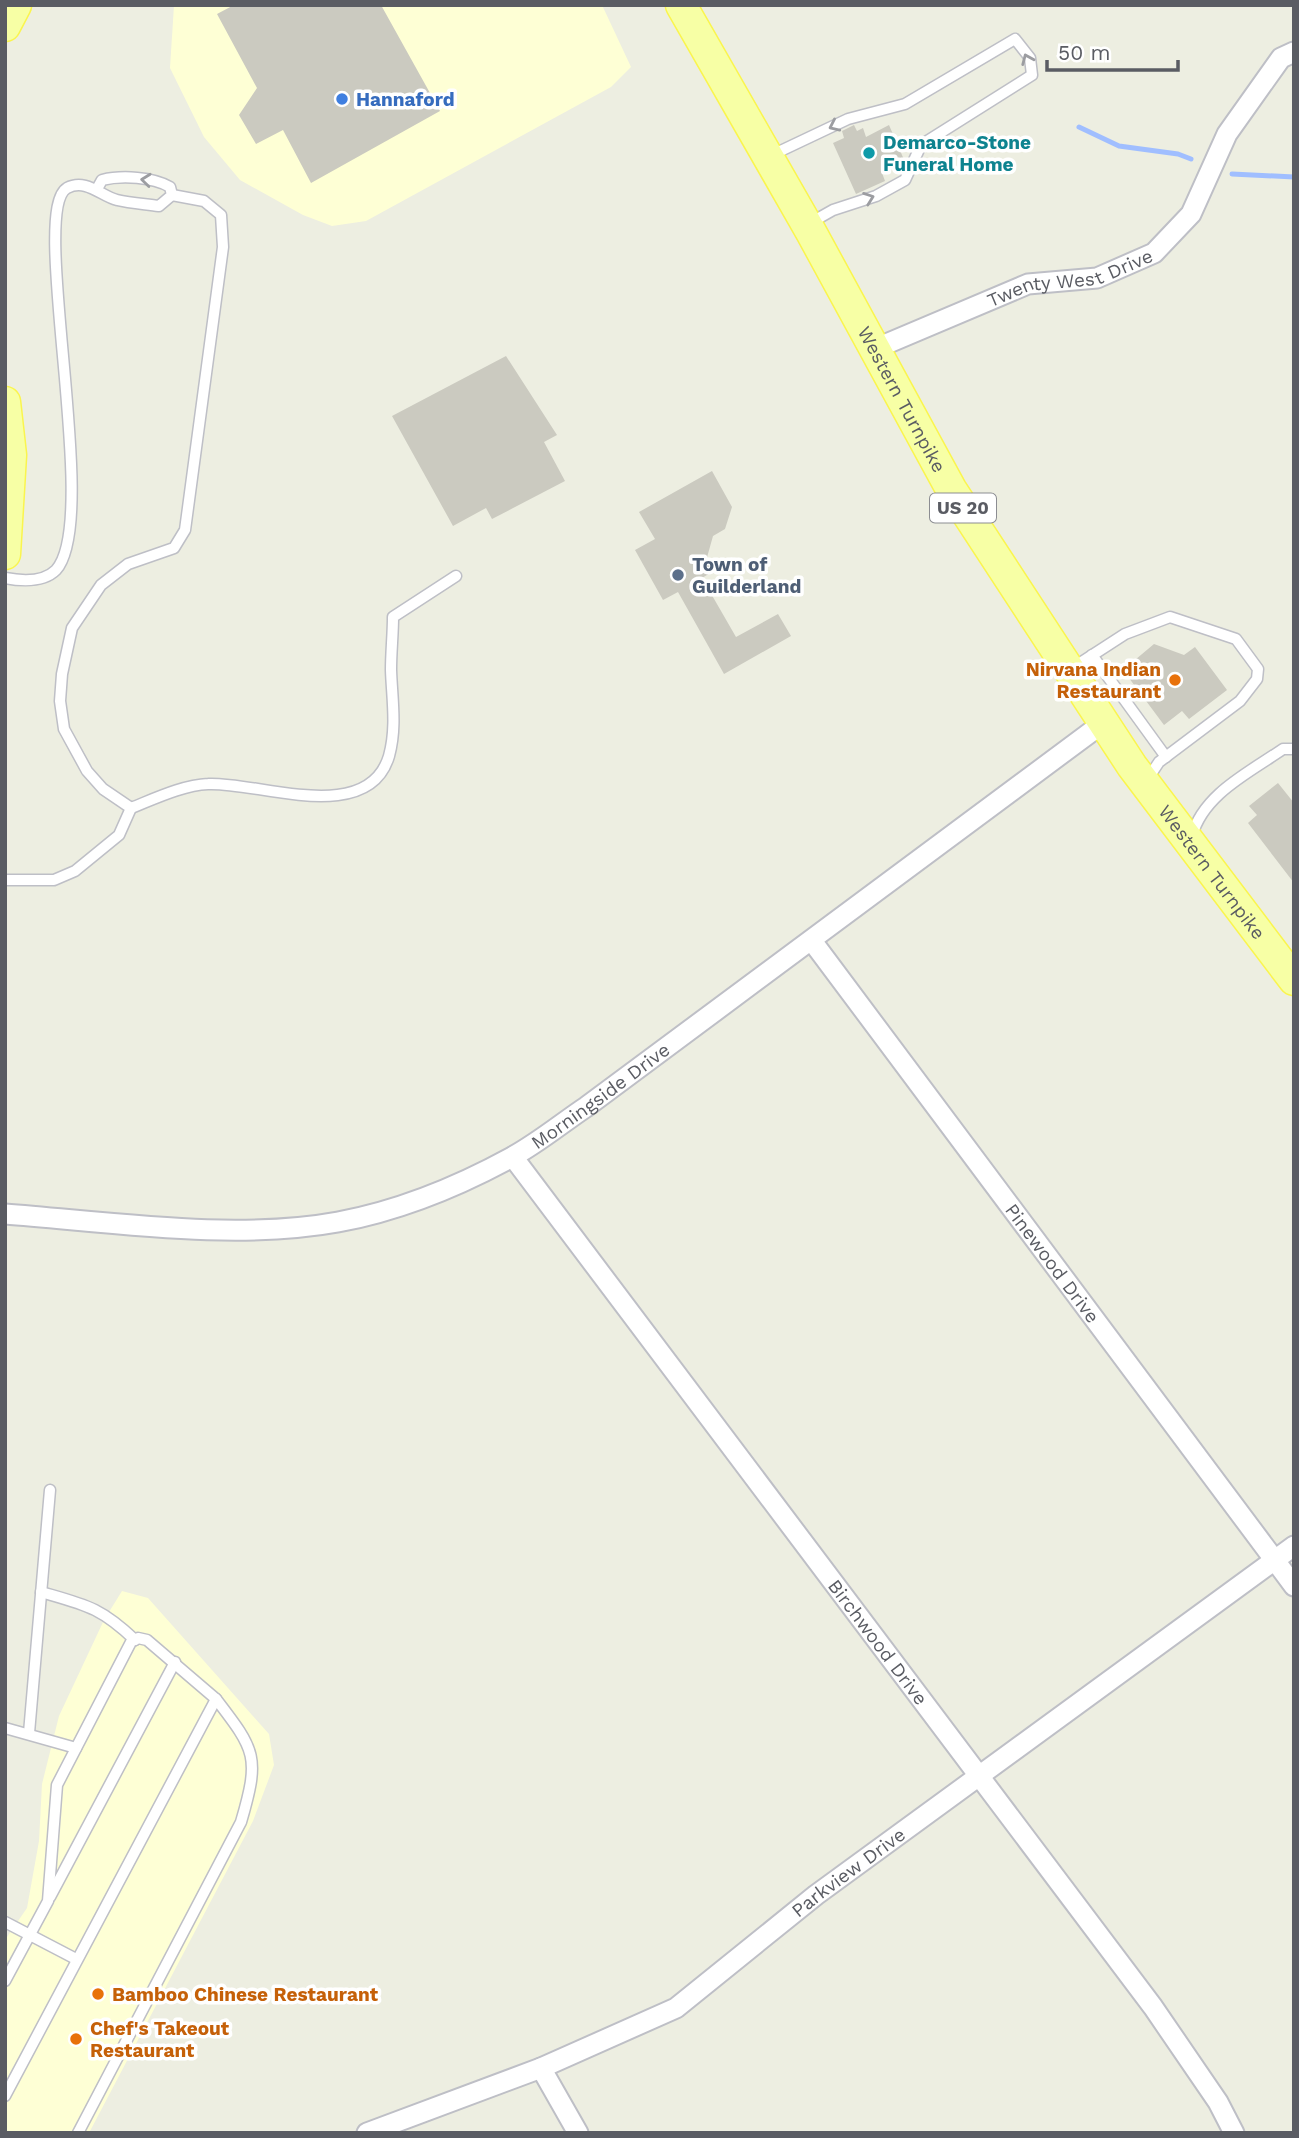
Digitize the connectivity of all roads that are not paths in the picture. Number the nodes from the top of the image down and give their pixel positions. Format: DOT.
graph roads {
  1 [pos="16,5"];
  2 [pos="681,5"];
  3 [pos="5,26"];
  4 [pos="1294,52"];
  5 [pos="768,157"];
  6 [pos="97,189"];
  7 [pos="172,195"];
  8 [pos="807,225"];
  9 [pos="872,350"];
  10 [pos="5,402"];
  11 [pos="7,444"];
  12 [pos="5,554"];
  13 [pos="456,576"];
  14 [pos="5,578"];
  15 [pos="1083,663"];
  16 [pos="1103,723"];
  17 [pos="1294,749"];
  18 [pos="1166,757"];
  19 [pos="1145,783"];
  20 [pos="131,808"];
  21 [pos="1191,844"];
  22 [pos="5,880"];
  23 [pos="812,941"];
  24 [pos="1294,980"];
  25 [pos="513,1157"];
  26 [pos="5,1214"];
  27 [pos="50,1490"];
  28 [pos="1294,1546"];
  29 [pos="1274,1561"];
  30 [pos="1294,1586"];
  31 [pos="41,1592"];
  32 [pos="135,1640"];
  33 [pos="175,1662"];
  34 [pos="216,1699"];
  35 [pos="5,1728"];
  36 [pos="29,1734"];
  37 [pos="76,1748"];
  38 [pos="981,1774"];
  39 [pos="48,1901"];
  40 [pos="5,1922"];
  41 [pos="31,1936"];
  42 [pos="76,1959"];
  43 [pos="5,1981"];
  44 [pos="541,2068"];
  45 [pos="5,2096"];
  46 [pos="78,2133"];
  47 [pos="367,2133"];
  48 [pos="578,2133"];
  49 [pos="1234,2133"];
  1 -- 3 [label="main road"];
  2 -- 5 [label="main road, Western Turnpike / US 20"];
  4 -- 9 [label="street, Twenty West Drive"];
  5 -- 8 [label="main road, Western Turnpike / US 20"];
  8 -- 5 [label="lane, one-way"];
  6 -- 7 [label="lane"];
  7 -- 6 [label="lane, one-way"];
  6 -- 14 [label="lane"];
  7 -- 20 [label="lane"];
  8 -- 9 [label="main road, Western Turnpike / US 20"];
  9 -- 15 [label="main road, Western Turnpike / US 20"];
  10 -- 11 [label="main road"];
  11 -- 12 [label="main road"];
  13 -- 20 [label="lane"];
  15 -- 16 [label="main road, Western Turnpike / US 20"];
  15 -- 18 [label="lane"];
  15 -- 18 [label="lane"];
  16 -- 19 [label="main road, Western Turnpike / US 20"];
  16 -- 23 [label="street, Morningside Drive"];
  17 -- 21 [label="lane"];
  18 -- 19 [label="lane"];
  19 -- 21 [label="main road, Western Turnpike / US 20"];
  20 -- 22 [label="lane"];
  21 -- 24 [label="main road, Western Turnpike / US 20"];
  23 -- 25 [label="street, Morningside Drive"];
  23 -- 29 [label="street, Pinewood Drive"];
  25 -- 26 [label="street, Morningside Drive"];
  25 -- 38 [label="street, Birchwood Drive"];
  27 -- 31 [label="lane"];
  28 -- 29 [label="street, Parkview Drive"];
  29 -- 30 [label="street, Pinewood Drive"];
  29 -- 38 [label="street, Parkview Drive"];
  31 -- 32 [label="lane"];
  31 -- 36 [label="lane"];
  32 -- 33 [label="lane"];
  32 -- 37 [label="lane"];
  33 -- 34 [label="lane"];
  33 -- 39 [label="lane"];
  34 -- 42 [label="lane"];
  34 -- 46 [label="lane"];
  35 -- 36 [label="lane"];
  36 -- 37 [label="lane"];
  37 -- 39 [label="lane"];
  38 -- 44 [label="street, Parkview Drive"];
  38 -- 49 [label="street, Birchwood Drive"];
  39 -- 41 [label="lane"];
  40 -- 41 [label="lane"];
  41 -- 42 [label="lane"];
  41 -- 43 [label="lane"];
  42 -- 45 [label="lane"];
  44 -- 47 [label="street, Parkview Drive"];
  44 -- 48 [label="street"];
}
